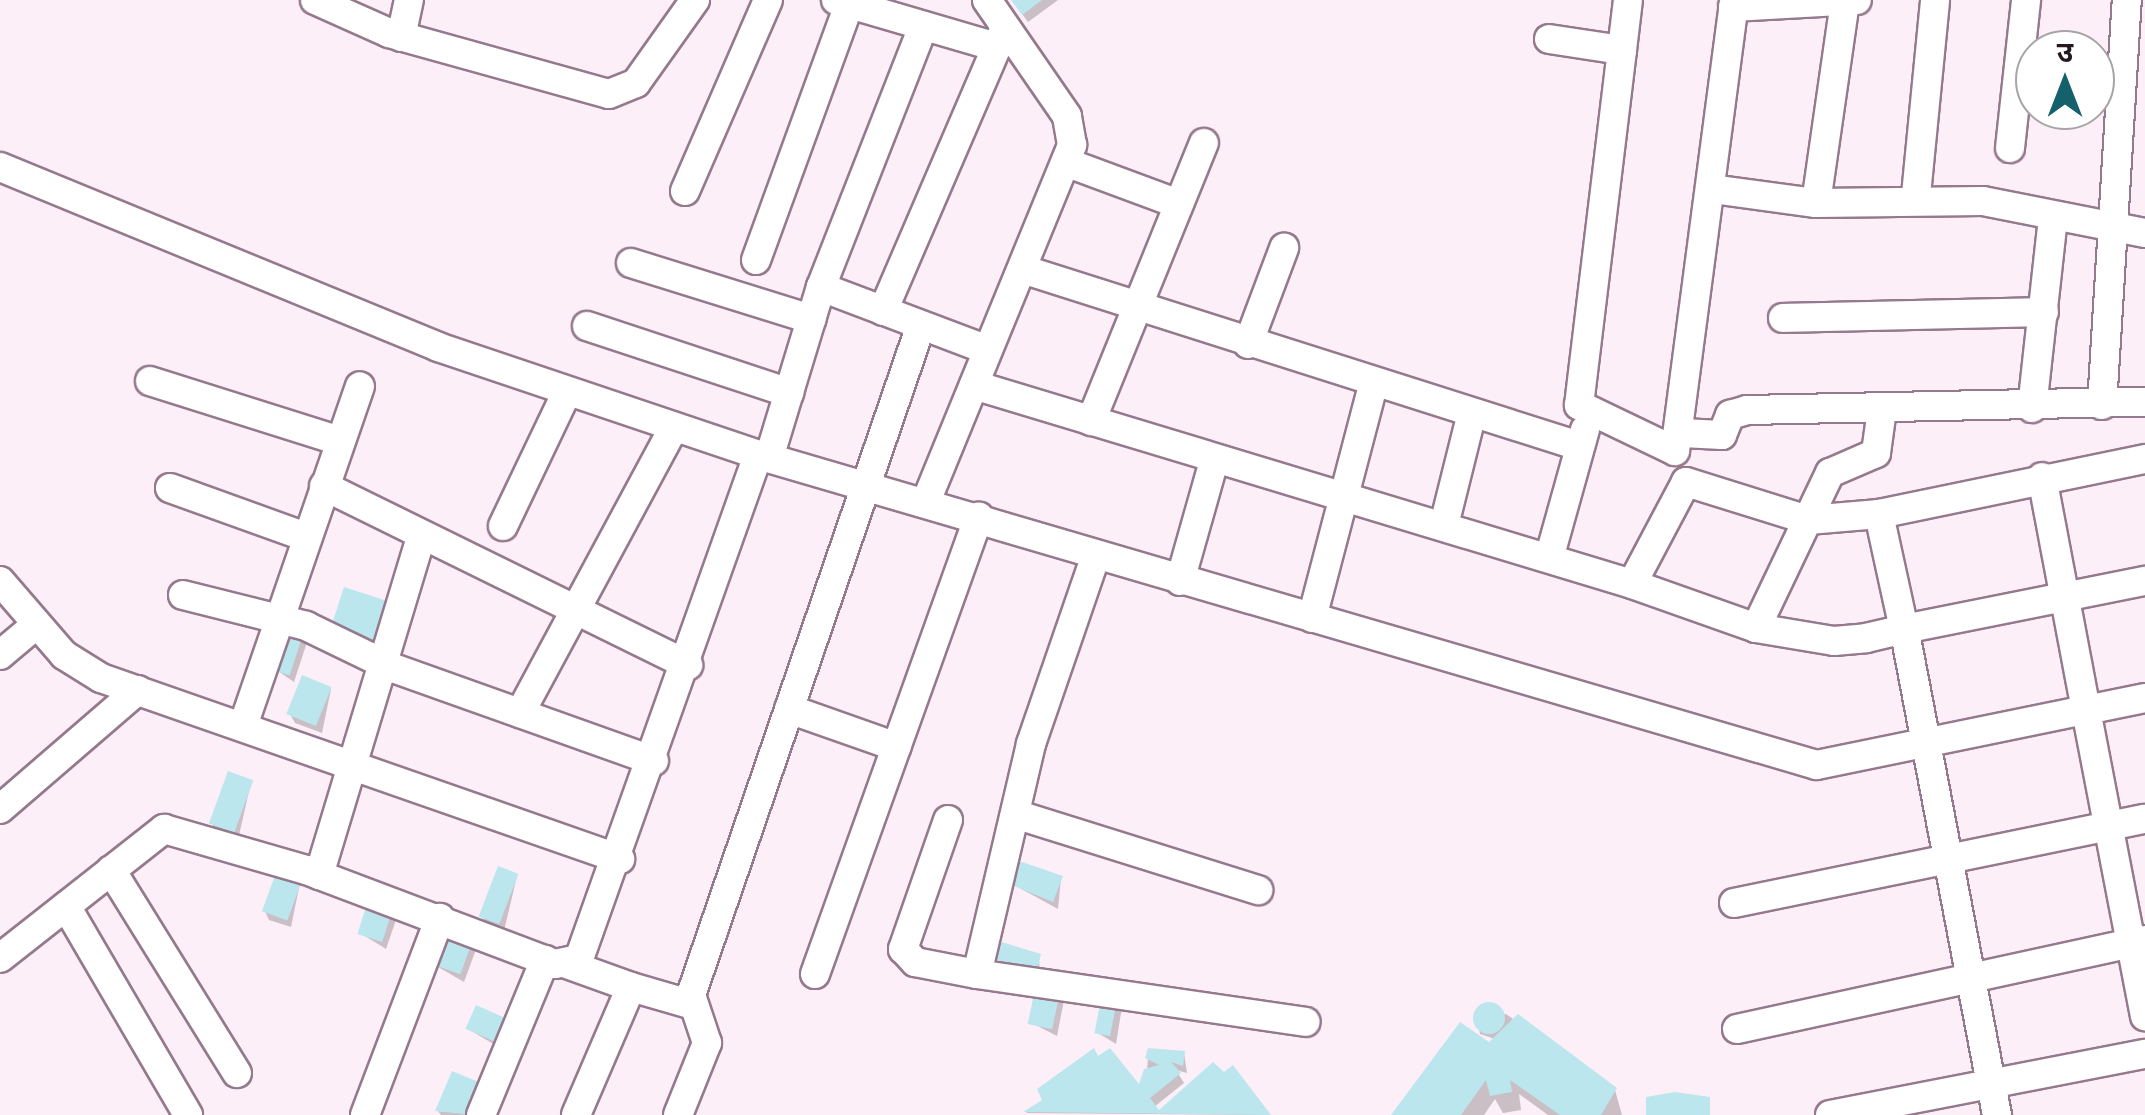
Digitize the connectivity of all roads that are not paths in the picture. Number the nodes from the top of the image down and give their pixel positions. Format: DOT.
graph roads {
  1 [pos="315,0"];
  2 [pos="409,0"];
  3 [pos="696,0"];
  4 [pos="768,0"];
  5 [pos="987,0"];
  6 [pos="1628,0"];
  7 [pos="1857,0"];
  8 [pos="1935,0"];
  9 [pos="2026,0"];
  10 [pos="2127,0"];
  11 [pos="1845,1"];
  12 [pos="851,3"];
  13 [pos="1734,4"];
  14 [pos="350,7"];
  15 [pos="922,29"];
  16 [pos="402,36"];
  17 [pos="1001,38"];
  18 [pos="1548,39"];
  19 [pos="1622,50"];
  20 [pos="1204,143"];
  21 [pos="2010,148"];
  22 [pos="1068,162"];
  23 [pos="0,167"];
  24 [pos="1712,189"];
  25 [pos="685,190"];
  26 [pos="1916,196"];
  27 [pos="1816,203"];
  28 [pos="1179,204"];
  29 [pos="2052,217"];
  30 [pos="2113,231"];
  31 [pos="2145,233"];
  32 [pos="1284,248"];
  33 [pos="756,260"];
  34 [pos="631,264"];
  35 [pos="1022,269"];
  36 [pos="821,287"];
  37 [pos="1135,308"];
  38 [pos="883,311"];
  39 [pos="2044,312"];
  40 [pos="1783,318"];
  41 [pos="811,319"];
  42 [pos="920,325"];
  43 [pos="587,326"];
  44 [pos="1248,344"];
  45 [pos="988,350"];
  46 [pos="150,382"];
  47 [pos="974,385"];
  48 [pos="360,386"];
  49 [pos="1373,386"];
  50 [pos="567,392"];
  51 [pos="789,392"];
  52 [pos="2145,402"];
  53 [pos="2102,405"];
  54 [pos="1882,408"];
  55 [pos="2032,408"];
  56 [pos="1591,414"];
  57 [pos="1471,417"];
  58 [pos="1091,422"];
  59 [pos="674,427"];
  60 [pos="1682,433"];
  61 [pos="340,442"];
  62 [pos="1580,446"];
  63 [pos="764,456"];
  64 [pos="2145,459"];
  65 [pos="1214,461"];
  66 [pos="2042,477"];
  67 [pos="867,484"];
  68 [pos="324,486"];
  69 [pos="170,488"];
  70 [pos="1345,497"];
  71 [pos="927,499"];
  72 [pos="1879,514"];
  73 [pos="978,516"];
  74 [pos="1808,520"];
  75 [pos="1444,525"];
  76 [pos="503,526"];
  77 [pos="306,537"];
  78 [pos="421,538"];
  79 [pos="1550,554"];
  80 [pos="1096,556"];
  81 [pos="0,581"];
  82 [pos="1180,581"];
  83 [pos="2145,581"];
  84 [pos="1632,584"];
  85 [pos="182,595"];
  86 [pos="2064,599"];
  87 [pos="570,610"];
  88 [pos="278,618"];
  89 [pos="1312,618"];
  90 [pos="37,624"];
  91 [pos="1756,628"];
  92 [pos="1904,628"];
  93 [pos="0,656"];
  94 [pos="383,663"];
  95 [pos="688,665"];
  96 [pos="138,690"];
  97 [pos="2145,698"];
  98 [pos="789,710"];
  99 [pos="2086,710"];
  100 [pos="520,713"];
  101 [pos="244,723"];
  102 [pos="1924,746"];
  103 [pos="896,747"];
  104 [pos="352,760"];
  105 [pos="654,761"];
  106 [pos="0,809"];
  107 [pos="1015,814"];
  108 [pos="2145,819"];
  109 [pos="948,820"];
  110 [pos="2110,825"];
  111 [pos="620,859"];
  112 [pos="1946,860"];
  113 [pos="111,870"];
  114 [pos="319,874"];
  115 [pos="1258,890"];
  116 [pos="1734,903"];
  117 [pos="66,906"];
  118 [pos="440,918"];
  119 [pos="2136,942"];
  120 [pos="0,958"];
  121 [pos="556,962"];
  122 [pos="815,974"];
  123 [pos="977,974"];
  124 [pos="1969,979"];
  125 [pos="630,987"];
  126 [pos="693,1005"];
  127 [pos="2145,1016"];
  128 [pos="1306,1022"];
  129 [pos="1737,1029"];
  130 [pos="2145,1054"];
  131 [pos="237,1074"];
  132 [pos="1989,1080"];
  133 [pos="188,1115"];
  134 [pos="364,1115"];
  135 [pos="481,1115"];
  136 [pos="576,1115"];
  137 [pos="678,1115"];
  138 [pos="1830,1115"];
  139 [pos="1996,1115"];
  1 -- 14 [label="street"];
  2 -- 16 [label="street"];
  3 -- 16 [label="street"];
  4 -- 25 [label="street"];
  5 -- 17 [label="street"];
  6 -- 19 [label="street"];
  7 -- 11 [label="street"];
  8 -- 26 [label="street"];
  9 -- 21 [label="street"];
  10 -- 30 [label="street"];
  11 -- 13 [label="street"];
  11 -- 27 [label="street"];
  12 -- 15 [label="street"];
  12 -- 33 [label="street"];
  13 -- 24 [label="street"];
  14 -- 16 [label="street"];
  15 -- 17 [label="street"];
  15 -- 36 [label="street"];
  17 -- 22 [label="street"];
  17 -- 38 [label="street"];
  18 -- 19 [label="street"];
  19 -- 56 [label="street"];
  20 -- 28 [label="street"];
  22 -- 28 [label="street"];
  22 -- 35 [label="street"];
  23 -- 50 [label="street"];
  24 -- 27 [label="street"];
  24 -- 60 [label="street"];
  26 -- 27 [label="street"];
  26 -- 29 [label="street"];
  28 -- 37 [label="street"];
  29 -- 30 [label="street"];
  29 -- 39 [label="street"];
  30 -- 31 [label="street"];
  30 -- 53 [label="street"];
  32 -- 44 [label="street"];
  34 -- 41 [label="street"];
  35 -- 37 [label="street"];
  35 -- 45 [label="street"];
  36 -- 38 [label="street"];
  36 -- 41 [label="street"];
  37 -- 44 [label="street"];
  37 -- 58 [label="street"];
  38 -- 42 [label="street"];
  39 -- 40 [label="street"];
  39 -- 55 [label="street"];
  41 -- 51 [label="street"];
  42 -- 45 [label="street"];
  42 -- 67 [label="street"];
  43 -- 51 [label="street"];
  44 -- 49 [label="street"];
  45 -- 47 [label="street"];
  46 -- 61 [label="street"];
  47 -- 58 [label="street"];
  47 -- 71 [label="street"];
  48 -- 61 [label="street"];
  49 -- 57 [label="street"];
  49 -- 70 [label="street"];
  50 -- 59 [label="street"];
  50 -- 76 [label="street"];
  51 -- 63 [label="street"];
  52 -- 53 [label="street"];
  53 -- 55 [label="street"];
  54 -- 55 [label="street"];
  54 -- 60 [label="street"];
  54 -- 74 [label="street"];
  56 -- 60 [label="street"];
  56 -- 62 [label="street"];
  57 -- 62 [label="street"];
  57 -- 75 [label="street"];
  58 -- 65 [label="street"];
  59 -- 63 [label="street"];
  59 -- 87 [label="street"];
  61 -- 68 [label="street"];
  62 -- 79 [label="street"];
  63 -- 67 [label="street"];
  63 -- 95 [label="street"];
  64 -- 66 [label="street"];
  65 -- 70 [label="street"];
  65 -- 82 [label="street"];
  66 -- 72 [label="street"];
  66 -- 86 [label="street"];
  67 -- 71 [label="street"];
  67 -- 98 [label="street"];
  68 -- 77 [label="street"];
  68 -- 78 [label="street"];
  69 -- 77 [label="street"];
  70 -- 75 [label="street"];
  70 -- 89 [label="street"];
  71 -- 73 [label="street"];
  72 -- 74 [label="street"];
  72 -- 92 [label="street"];
  73 -- 80 [label="street"];
  73 -- 103 [label="street"];
  74 -- 84 [label="street"];
  74 -- 91 [label="street"];
  75 -- 79 [label="street"];
  77 -- 88 [label="street"];
  78 -- 87 [label="street"];
  78 -- 94 [label="street"];
  79 -- 84 [label="street"];
  80 -- 82 [label="street"];
  80 -- 107 [label="street"];
  81 -- 90 [label="street"];
  82 -- 89 [label="street"];
  83 -- 86 [label="street"];
  84 -- 91 [label="street"];
  85 -- 88 [label="street"];
  86 -- 92 [label="street"];
  86 -- 99 [label="street"];
  87 -- 95 [label="street"];
  87 -- 100 [label="street"];
  88 -- 94 [label="street"];
  88 -- 101 [label="street"];
  89 -- 102 [label="street"];
  90 -- 93 [label="street"];
  90 -- 96 [label="street"];
  91 -- 92 [label="street"];
  92 -- 102 [label="street"];
  94 -- 100 [label="street"];
  94 -- 104 [label="street"];
  95 -- 105 [label="street"];
  96 -- 101 [label="street"];
  96 -- 106 [label="street"];
  97 -- 99 [label="street"];
  98 -- 103 [label="street"];
  98 -- 126 [label="street"];
  99 -- 102 [label="street"];
  99 -- 110 [label="street"];
  100 -- 105 [label="street"];
  101 -- 104 [label="street"];
  102 -- 112 [label="street"];
  103 -- 122 [label="street"];
  104 -- 111 [label="street"];
  104 -- 114 [label="street"];
  105 -- 111 [label="street"];
  107 -- 115 [label="street"];
  107 -- 123 [label="street"];
  108 -- 110 [label="street"];
  109 -- 123 [label="street"];
  110 -- 112 [label="street"];
  110 -- 119 [label="street"];
  111 -- 121 [label="street"];
  112 -- 116 [label="street"];
  112 -- 124 [label="street"];
  113 -- 114 [label="street"];
  113 -- 117 [label="street"];
  113 -- 131 [label="street"];
  114 -- 118 [label="street"];
  117 -- 120 [label="street"];
  117 -- 133 [label="street"];
  118 -- 121 [label="street"];
  118 -- 134 [label="street"];
  119 -- 124 [label="street"];
  119 -- 127 [label="street"];
  121 -- 125 [label="street"];
  121 -- 135 [label="street"];
  123 -- 128 [label="street"];
  124 -- 129 [label="street"];
  124 -- 132 [label="street"];
  125 -- 126 [label="street"];
  125 -- 136 [label="street"];
  126 -- 137 [label="street"];
  130 -- 132 [label="street"];
  132 -- 138 [label="street"];
  132 -- 139 [label="street"];
}
